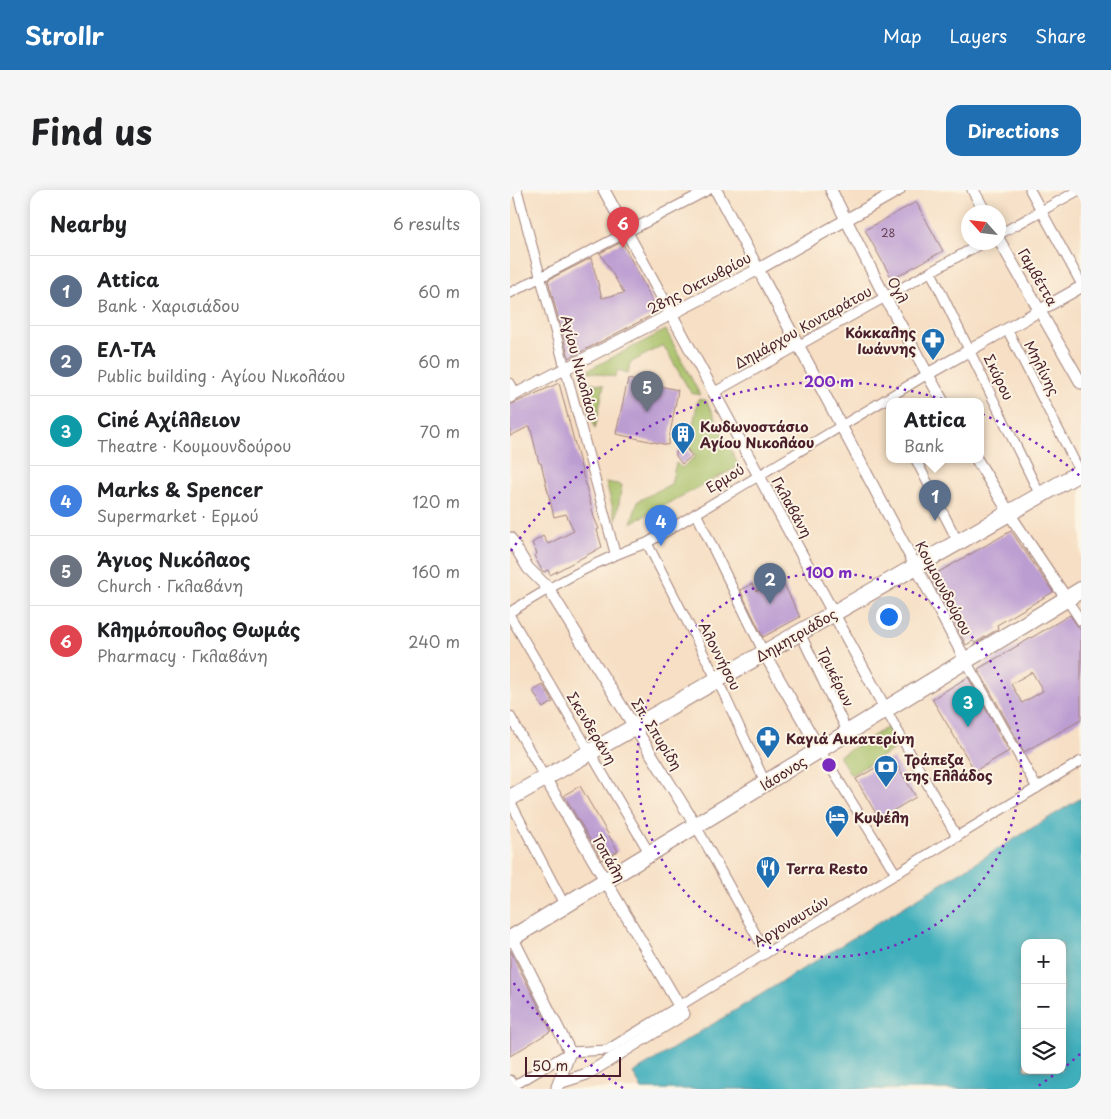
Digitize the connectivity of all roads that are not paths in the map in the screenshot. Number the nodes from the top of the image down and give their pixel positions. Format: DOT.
graph roads {
  1 [pos="517,190"];
  2 [pos="604,190"];
  3 [pos="708,190"];
  4 [pos="716,190"];
  5 [pos="831,190"];
  6 [pos="899,190"];
  7 [pos="972,190"];
  8 [pos="1030,190"];
  9 [pos="1079,190"];
  10 [pos="981,205"];
  11 [pos="1041,211"];
  12 [pos="846,221"];
  13 [pos="1006,231"];
  14 [pos="626,232"];
  15 [pos="970,250"];
  16 [pos="1006,250"];
  17 [pos="757,270"];
  18 [pos="931,272"];
  19 [pos="540,278"];
  20 [pos="1081,283"];
  21 [pos="1081,287"];
  22 [pos="510,294"];
  23 [pos="885,298"];
  24 [pos="1040,310"];
  25 [pos="671,315"];
  26 [pos="1007,329"];
  27 [pos="798,346"];
  28 [pos="970,350"];
  29 [pos="565,370"];
  30 [pos="926,375"];
  31 [pos="510,383"];
  32 [pos="1081,383"];
  33 [pos="713,392"];
  34 [pos="513,395"];
  35 [pos="888,398"];
  36 [pos="940,398"];
  37 [pos="885,400"];
  38 [pos="841,426"];
  39 [pos="918,463"];
  40 [pos="979,463"];
  41 [pos="1081,472"];
  42 [pos="758,476"];
  43 [pos="1040,495"];
  44 [pos="696,513"];
  45 [pos="1009,513"];
  46 [pos="510,538"];
  47 [pos="958,542"];
  48 [pos="647,543"];
  49 [pos="615,553"];
  50 [pos="916,566"];
  51 [pos="548,588"];
  52 [pos="1081,590"];
  53 [pos="1066,598"];
  54 [pos="510,612"];
  55 [pos="833,613"];
  56 [pos="510,616"];
  57 [pos="1081,621"];
  58 [pos="800,632"];
  59 [pos="764,653"];
  60 [pos="966,661"];
  61 [pos="717,680"];
  62 [pos="886,710"];
  63 [pos="510,716"];
  64 [pos="635,727"];
  65 [pos="848,733"];
  66 [pos="820,750"];
  67 [pos="591,752"];
  68 [pos="1081,760"];
  69 [pos="545,778"];
  70 [pos="766,784"];
  71 [pos="1037,788"];
  72 [pos="510,800"];
  73 [pos="696,826"];
  74 [pos="957,836"];
  75 [pos="650,854"];
  76 [pos="896,874"];
  77 [pos="605,882"];
  78 [pos="565,906"];
  79 [pos="511,937"];
  80 [pos="766,954"];
  81 [pos="681,1010"];
  82 [pos="570,1052"];
  83 [pos="511,1085"];
  84 [pos="558,1086"];
  1 -- 19 [label="street, Αγίου Νικολάου"];
  2 -- 14 [label="street, Γκλαβάνη"];
  3 -- 14 [label="street"];
  4 -- 17 [label="street, Κουμουνδούρου"];
  5 -- 12 [label="street, Ογλ"];
  6 -- 12 [label="street, 28ης Οκτωβρίου"];
  7 -- 10 [label="street"];
  8 -- 11 [label="street"];
  9 -- 11 [label="street"];
  11 -- 13 [label="street"];
  11 -- 20 [label="street"];
  12 -- 17 [label="street, 28ης Οκτωβρίου"];
  12 -- 23 [label="street, Ογλ"];
  14 -- 19 [label="street"];
  14 -- 25 [label="street, Γκλαβάνη"];
  15 -- 18 [label="street, Δημάρχου Κονταράτου"];
  16 -- 24 [label="street, Γαμβέττα"];
  17 -- 25 [label="street, 28ης Οκτωβρίου"];
  17 -- 27 [label="street, Κουμουνδούρου"];
  18 -- 23 [label="street, Δημάρχου Κονταράτου"];
  18 -- 28 [label="street, Σκύρου"];
  19 -- 22 [label="street"];
  19 -- 29 [label="street, Αγίου Νικολάου"];
  21 -- 24 [label="street, Ερμού"];
  23 -- 27 [label="street, Δημάρχου Κονταράτου"];
  23 -- 30 [label="street, Ογλ"];
  24 -- 26 [label="street, Ερμού"];
  24 -- 32 [label="street, Γαμβέττα"];
  25 -- 29 [label="street, 28ης Οκτωβρίου"];
  25 -- 33 [label="street, Γκλαβάνη"];
  26 -- 28 [label="street, Ερμού"];
  26 -- 41 [label="street, Μηλίνης"];
  27 -- 33 [label="street, Δημάρχου Κονταράτου"];
  27 -- 38 [label="street, Κουμουνδούρου"];
  28 -- 30 [label="street, Ερμού"];
  28 -- 43 [label="street, Σκύρου"];
  29 -- 34 [label="street, 28ης Οκτωβρίου"];
  29 -- 49 [label="street, Αγίου Νικολάου"];
  30 -- 35 [label="street, Ερμού"];
  30 -- 36 [label="street, Ογλ"];
  31 -- 34 [label="street"];
  33 -- 42 [label="street, Γκλαβάνη"];
  37 -- 38 [label="street, Ερμού"];
  38 -- 42 [label="street, Ερμού"];
  38 -- 50 [label="street, Κουμουνδούρου"];
  39 -- 47 [label="street"];
  40 -- 45 [label="street"];
  41 -- 43 [label="main road, Δημητριάδος"];
  42 -- 44 [label="street, Ερμού"];
  42 -- 55 [label="street, Γκλαβάνη"];
  43 -- 45 [label="main road, Δημητριάδος"];
  44 -- 48 [label="street, Ερμού"];
  44 -- 59 [label="street"];
  45 -- 47 [label="main road, Δημητριάδος"];
  45 -- 53 [label="street"];
  46 -- 51 [label="street, Σπ. Σπυρίδη"];
  47 -- 50 [label="main road, Δημητριάδος"];
  48 -- 49 [label="street, Ερμού"];
  48 -- 61 [label="street, Αλοννήσου"];
  49 -- 51 [label="street, Ερμού"];
  50 -- 55 [label="main road, Δημητριάδος"];
  50 -- 60 [label="street, Κουμουνδούρου"];
  51 -- 54 [label="street, Ερμού"];
  51 -- 64 [label="street, Σπ. Σπυρίδη"];
  52 -- 53 [label="main road, Ιάσονος"];
  53 -- 57 [label="street"];
  53 -- 60 [label="main road, Ιάσονος"];
  55 -- 58 [label="main road, Δημητριάδος"];
  55 -- 62 [label="street, Γκλαβάνη"];
  56 -- 67 [label="street, Σκενδεράνη"];
  58 -- 59 [label="main road, Δημητριάδος"];
  58 -- 65 [label="street, Τρικέρων"];
  59 -- 61 [label="main road, Δημητριάδος"];
  59 -- 66 [label="street"];
  60 -- 62 [label="main road, Ιάσονος"];
  60 -- 71 [label="street, Κουμουνδούρου"];
  61 -- 64 [label="main road, Δημητριάδος"];
  61 -- 70 [label="street, Αλοννήσου"];
  62 -- 65 [label="main road, Ιάσονος"];
  62 -- 74 [label="street, Γκλαβάνη"];
  63 -- 69 [label="street, Τοπάλη"];
  64 -- 67 [label="main road, Δημητριάδος"];
  64 -- 73 [label="street, Σπ. Σπυρίδη"];
  65 -- 66 [label="main road, Ιάσονος"];
  66 -- 70 [label="main road, Ιάσονος"];
  66 -- 76 [label="street"];
  67 -- 69 [label="main road, Δημητριάδος"];
  67 -- 75 [label="street, Σκενδεράνη"];
  68 -- 71 [label="street, Αργοναυτών"];
  69 -- 72 [label="main road, Δημητριάδος"];
  69 -- 77 [label="street, Τοπάλη"];
  70 -- 73 [label="main road, Ιάσονος"];
  71 -- 74 [label="street, Αργοναυτών"];
  72 -- 78 [label="street"];
  73 -- 75 [label="main road, Ιάσονος"];
  73 -- 80 [label="street, Σπ. Σπυρίδη"];
  74 -- 76 [label="street, Αργοναυτών"];
  75 -- 77 [label="main road, Ιάσονος"];
  76 -- 80 [label="street, Αργοναυτών"];
  77 -- 78 [label="main road, Ιάσονος"];
  77 -- 81 [label="street, Τοπάλη"];
  78 -- 79 [label="main road, Ιάσονος"];
  79 -- 82 [label="street"];
  80 -- 81 [label="street, Αργοναυτών"];
  81 -- 82 [label="street, Αργοναυτών"];
  81 -- 84 [label="street, Αργοναυτών"];
  82 -- 83 [label="street, Αργοναυτών"];
  82 -- 84 [label="street"];
}
